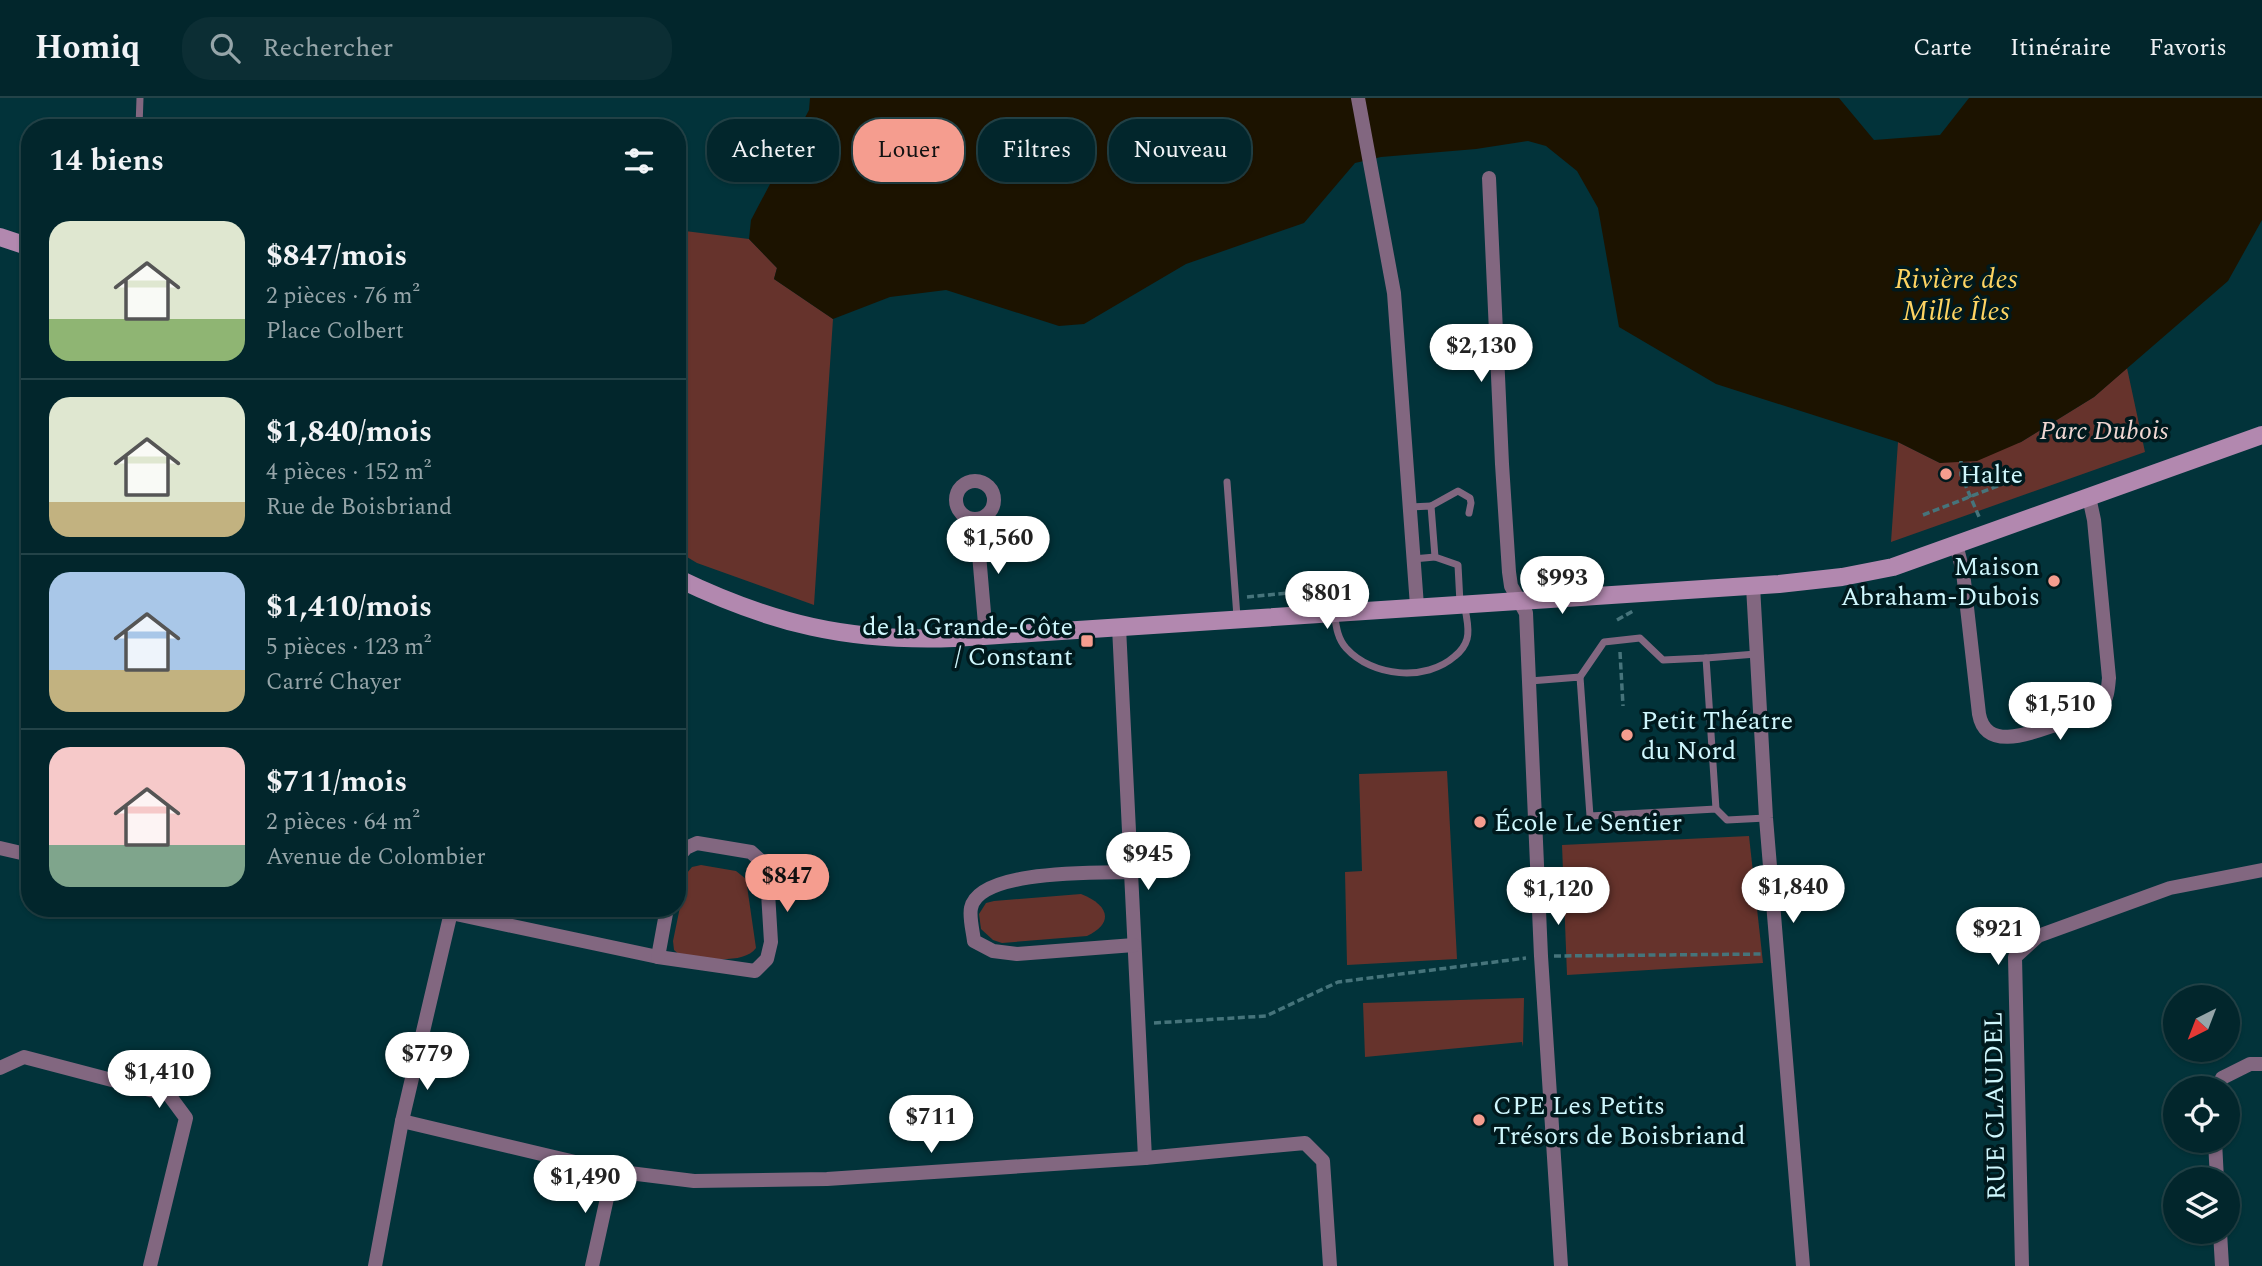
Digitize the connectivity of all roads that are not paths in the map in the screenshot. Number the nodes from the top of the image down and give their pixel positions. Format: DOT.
graph roads {
  1 [pos="141,98"];
  2 [pos="1358,98"];
  3 [pos="140,119"];
  4 [pos="1489,178"];
  5 [pos="0,237"];
  6 [pos="21,244"];
  7 [pos="2262,435"];
  8 [pos="1227,482"];
  9 [pos="2089,497"];
  10 [pos="1431,506"];
  11 [pos="1409,507"];
  12 [pos="1469,513"];
  13 [pos="976,519"];
  14 [pos="1956,544"];
  15 [pos="1435,558"];
  16 [pos="1413,559"];
  17 [pos="686,583"];
  18 [pos="1753,586"];
  19 [pos="1519,600"];
  20 [pos="1462,603"];
  21 [pos="1417,606"];
  22 [pos="1334,612"];
  23 [pos="1237,618"];
  24 [pos="1119,627"];
  25 [pos="986,635"];
  26 [pos="1756,654"];
  27 [pos="1706,658"];
  28 [pos="1580,677"];
  29 [pos="1529,681"];
  30 [pos="1716,809"];
  31 [pos="1766,817"];
  32 [pos="0,848"];
  33 [pos="686,848"];
  34 [pos="21,853"];
  35 [pos="2262,870"];
  36 [pos="1130,872"];
  37 [pos="449,917"];
  38 [pos="482,917"];
  39 [pos="665,917"];
  40 [pos="1133,945"];
  41 [pos="658,957"];
  42 [pos="2262,1064"];
  43 [pos="0,1068"];
  44 [pos="2226,1076"];
  45 [pos="402,1121"];
  46 [pos="1145,1158"];
  47 [pos="613,1171"];
  48 [pos="2221,1244"];
  49 [pos="150,1266"];
  50 [pos="375,1266"];
  51 [pos="593,1266"];
  52 [pos="1330,1266"];
  53 [pos="1561,1266"];
  54 [pos="1803,1266"];
  55 [pos="2022,1266"];
  56 [pos="2222,1266"];
  1 -- 3 [label="lane"];
  2 -- 11 [label="street"];
  4 -- 19 [label="street"];
  5 -- 6 [label="main road"];
  7 -- 9 [label="main road"];
  8 -- 23 [label="lane"];
  9 -- 14 [label="main road"];
  9 -- 14 [label="street"];
  10 -- 11 [label="lane"];
  10 -- 12 [label="lane"];
  10 -- 15 [label="lane"];
  11 -- 16 [label="street"];
  13 -- 25 [label="street"];
  14 -- 18 [label="main road"];
  15 -- 16 [label="lane"];
  15 -- 20 [label="lane"];
  16 -- 21 [label="street"];
  17 -- 25 [label="main road"];
  18 -- 19 [label="main road"];
  18 -- 26 [label="street"];
  19 -- 20 [label="main road"];
  19 -- 29 [label="street"];
  20 -- 21 [label="main road"];
  20 -- 22 [label="lane"];
  21 -- 22 [label="main road"];
  22 -- 23 [label="main road"];
  23 -- 24 [label="main road"];
  24 -- 25 [label="main road"];
  24 -- 36 [label="street"];
  26 -- 27 [label="lane"];
  26 -- 31 [label="street"];
  27 -- 28 [label="lane"];
  27 -- 30 [label="lane"];
  28 -- 29 [label="lane"];
  28 -- 30 [label="lane"];
  29 -- 53 [label="street"];
  30 -- 31 [label="lane"];
  31 -- 54 [label="street"];
  32 -- 34 [label="street"];
  33 -- 41 [label="street"];
  35 -- 55 [label="street, RUE CLAUDEL"];
  36 -- 40 [label="street"];
  36 -- 40 [label="street"];
  37 -- 45 [label="street"];
  38 -- 41 [label="street"];
  39 -- 41 [label="street"];
  40 -- 46 [label="street"];
  42 -- 44 [label="street"];
  43 -- 49 [label="street"];
  45 -- 47 [label="street"];
  45 -- 50 [label="street"];
  46 -- 47 [label="street"];
  46 -- 52 [label="street"];
  47 -- 51 [label="street"];
  48 -- 56 [label="street"];
}
